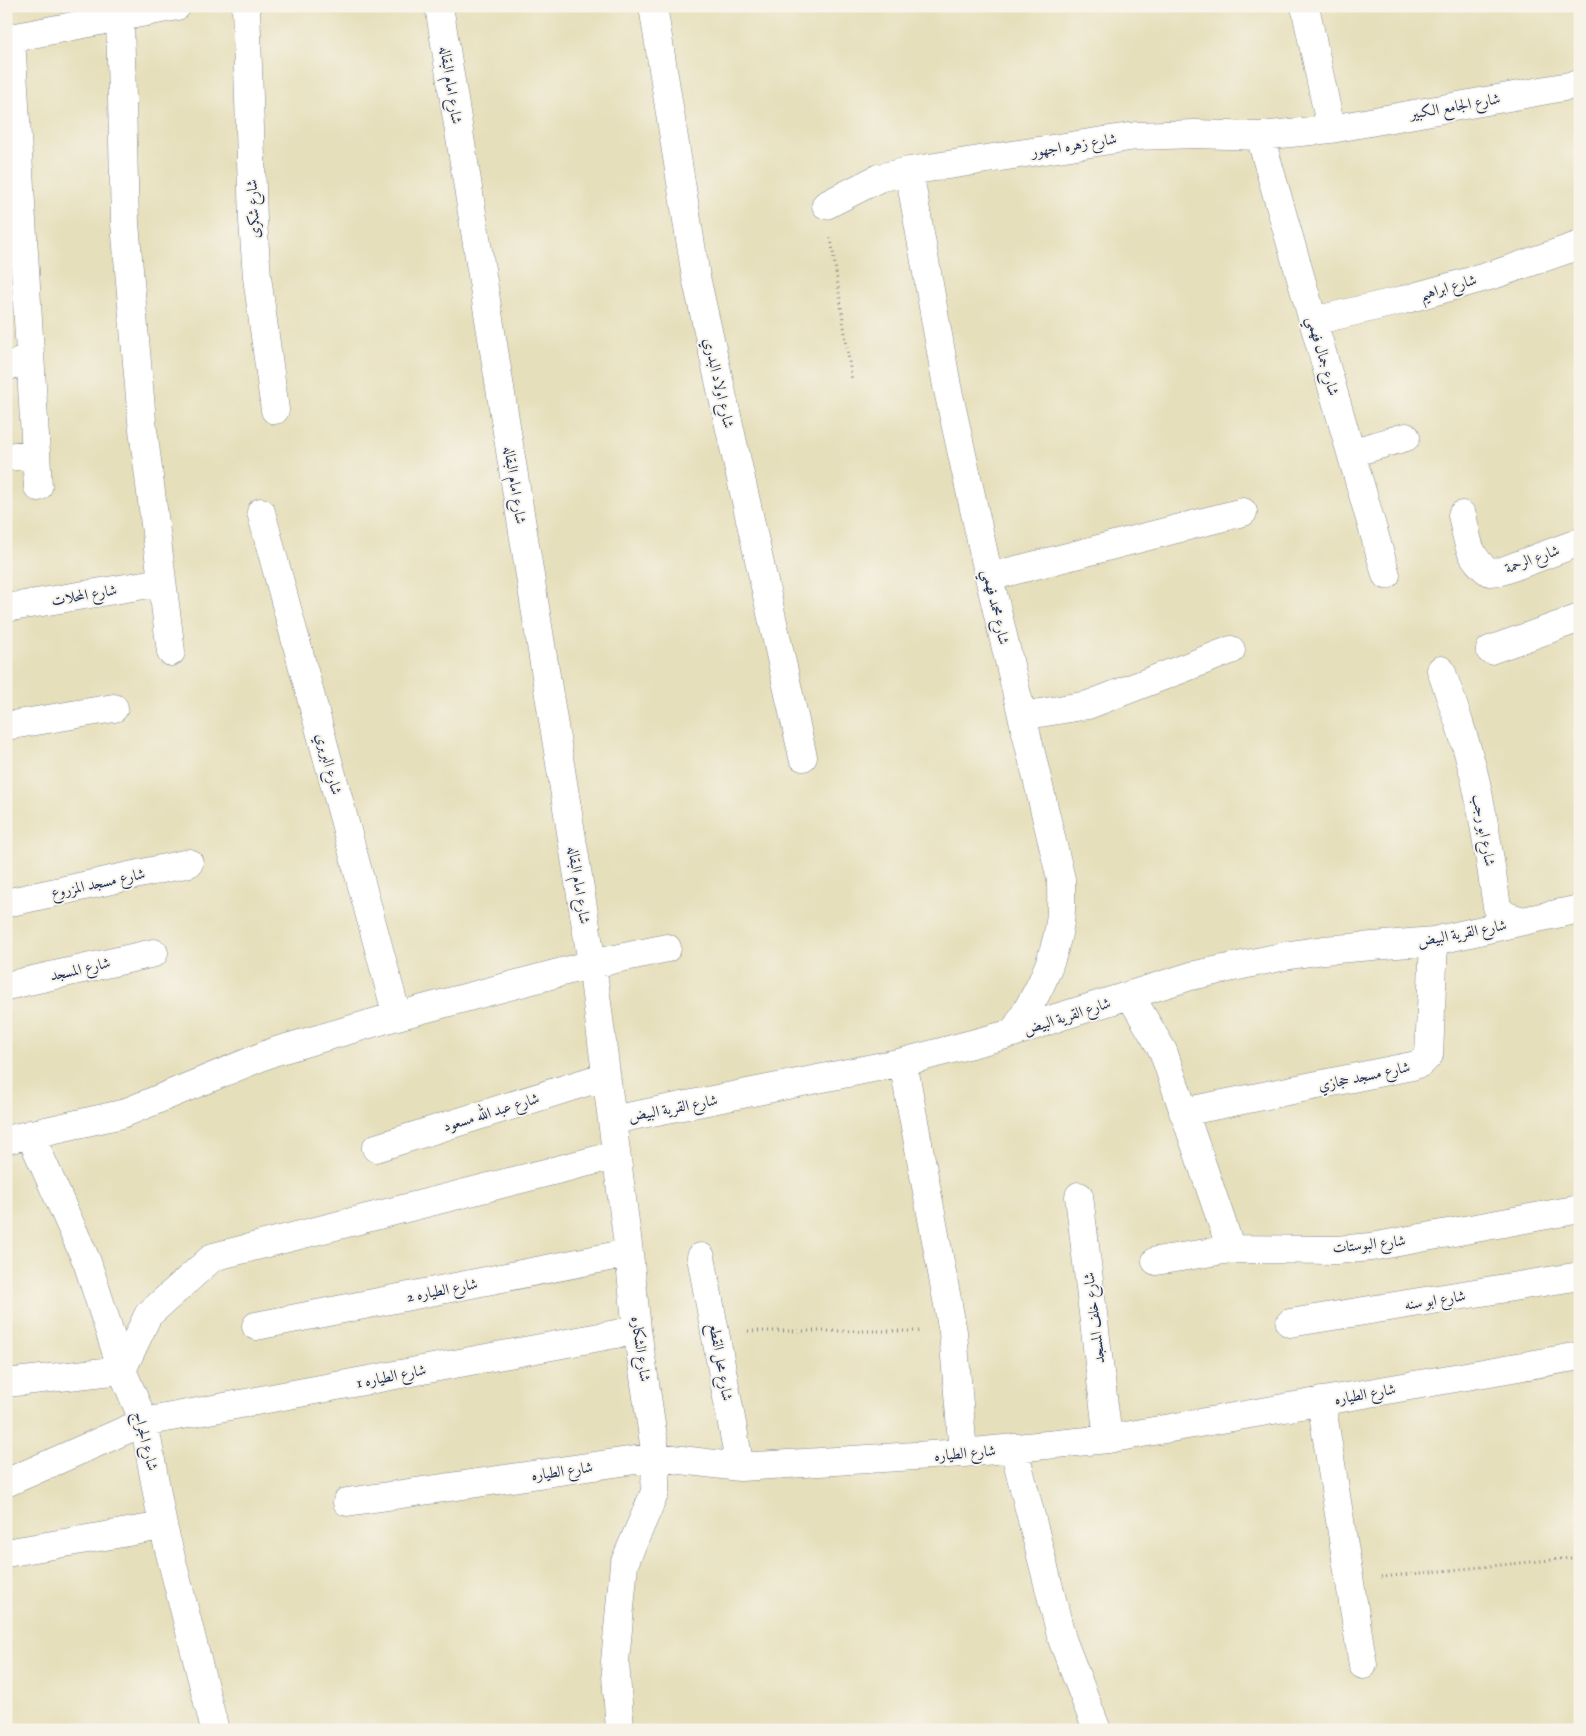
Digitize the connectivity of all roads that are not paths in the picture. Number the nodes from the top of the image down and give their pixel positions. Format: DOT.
graph roads {
  1 [pos="177,6"];
  2 [pos="246,6"];
  3 [pos="439,6"];
  4 [pos="653,6"];
  5 [pos="1305,6"];
  6 [pos="120,17"];
  7 [pos="9,38"];
  8 [pos="1580,84"];
  9 [pos="1330,129"];
  10 [pos="1260,136"];
  11 [pos="909,171"];
  12 [pos="826,205"];
  13 [pos="1580,245"];
  14 [pos="1313,321"];
  15 [pos="30,353"];
  16 [pos="6,367"];
  17 [pos="275,410"];
  18 [pos="1406,437"];
  19 [pos="1351,453"];
  20 [pos="36,454"];
  21 [pos="6,457"];
  22 [pos="38,487"];
  23 [pos="260,512"];
  24 [pos="1243,512"];
  25 [pos="1462,516"];
  26 [pos="1580,542"];
  27 [pos="1386,576"];
  28 [pos="990,577"];
  29 [pos="162,582"];
  30 [pos="6,608"];
  31 [pos="1580,618"];
  32 [pos="1231,650"];
  33 [pos="1490,650"];
  34 [pos="171,652"];
  35 [pos="1441,670"];
  36 [pos="114,708"];
  37 [pos="1022,716"];
  38 [pos="6,726"];
  39 [pos="803,757"];
  40 [pos="189,863"];
  41 [pos="6,903"];
  42 [pos="1580,909"];
  43 [pos="1523,921"];
  44 [pos="1434,941"];
  45 [pos="667,948"];
  46 [pos="154,953"];
  47 [pos="592,964"];
  48 [pos="6,986"];
  49 [pos="1130,996"];
  50 [pos="397,1016"];
  51 [pos="1013,1033"];
  52 [pos="903,1062"];
  53 [pos="606,1076"];
  54 [pos="1183,1112"];
  55 [pos="612,1120"];
  56 [pos="18,1137"];
  57 [pos="376,1148"];
  58 [pos="616,1155"];
  59 [pos="1079,1196"];
  60 [pos="1580,1209"];
  61 [pos="1231,1249"];
  62 [pos="629,1253"];
  63 [pos="702,1257"];
  64 [pos="1156,1260"];
  65 [pos="1580,1276"];
  66 [pos="1290,1323"];
  67 [pos="256,1326"];
  68 [pos="637,1330"];
  69 [pos="1580,1356"];
  70 [pos="122,1370"];
  71 [pos="6,1383"];
  72 [pos="1321,1401"];
  73 [pos="144,1422"];
  74 [pos="1108,1439"];
  75 [pos="1014,1448"];
  76 [pos="963,1453"];
  77 [pos="656,1457"];
  78 [pos="740,1468"];
  79 [pos="6,1483"];
  80 [pos="347,1502"];
  81 [pos="163,1526"];
  82 [pos="6,1553"];
  83 [pos="1363,1665"];
  84 [pos="215,1730"];
  85 [pos="620,1730"];
  86 [pos="1098,1730"];
  1 -- 6 [label="street"];
  2 -- 17 [label="street, شارع شكرى"];
  3 -- 47 [label="street, شارع امام البقاله"];
  4 -- 39 [label="street, شارع اولاد البدري"];
  5 -- 9 [label="street"];
  6 -- 7 [label="street"];
  6 -- 29 [label="street"];
  7 -- 15 [label="street"];
  8 -- 9 [label="street, شارع الجامع الكبير"];
  9 -- 10 [label="street, شارع زهره اجهور"];
  10 -- 11 [label="street, شارع زهره اجهور"];
  10 -- 14 [label="street, شارع جمال فهمي"];
  11 -- 12 [label="street, شارع زهره اجهور"];
  11 -- 28 [label="street, شارع محمد فهمي"];
  13 -- 14 [label="street, شارع ابراهيم"];
  14 -- 19 [label="street, شارع جمال فهمي"];
  15 -- 16 [label="street"];
  15 -- 20 [label="street"];
  18 -- 19 [label="street"];
  19 -- 27 [label="street, شارع جمال فهمي"];
  20 -- 21 [label="street"];
  20 -- 22 [label="street"];
  23 -- 50 [label="street, شارع البربري"];
  24 -- 28 [label="street"];
  25 -- 26 [label="street, شارع الرحمة"];
  28 -- 37 [label="street, شارع محمد فهمي"];
  29 -- 30 [label="street, شارع المحلات"];
  29 -- 34 [label="street"];
  31 -- 33 [label="street"];
  32 -- 37 [label="street"];
  35 -- 43 [label="street, شارع ابو رجب"];
  36 -- 38 [label="street"];
  37 -- 51 [label="street, شارع محمد فهمي"];
  40 -- 41 [label="street, شارع مسجد المزروع"];
  42 -- 43 [label="street"];
  43 -- 44 [label="street, شارع القرية البيض"];
  44 -- 49 [label="street, شارع القرية البيض"];
  44 -- 54 [label="street, شارع مسجد حجازي"];
  45 -- 47 [label="street"];
  46 -- 48 [label="street, شارع المسجد"];
  47 -- 50 [label="street"];
  47 -- 53 [label="street, شارع الشكاره"];
  49 -- 51 [label="street, شارع القرية البيض"];
  49 -- 54 [label="street"];
  50 -- 56 [label="street"];
  51 -- 52 [label="street, شارع القرية البيض"];
  52 -- 55 [label="street, شارع القرية البيض"];
  52 -- 76 [label="street"];
  53 -- 55 [label="street, شارع الشكاره"];
  53 -- 57 [label="street, شارع عبد الله مسعود"];
  54 -- 61 [label="street"];
  55 -- 58 [label="street, شارع الشكاره"];
  56 -- 70 [label="street, شارع الجراج"];
  58 -- 62 [label="street, شارع الشكاره"];
  58 -- 70 [label="street"];
  59 -- 74 [label="street, شارع خلف المسجد"];
  60 -- 61 [label="street, شارع البوستات"];
  61 -- 64 [label="street, شارع البوستات"];
  62 -- 67 [label="street, شارع الطياره 2"];
  62 -- 68 [label="street, شارع الشكاره"];
  63 -- 78 [label="street, شارع محل القطع"];
  65 -- 66 [label="street, شارع ابو سنه"];
  68 -- 73 [label="street, شارع الطياره 1"];
  68 -- 77 [label="street, شارع الشكاره"];
  69 -- 72 [label="street, شارع الطياره"];
  70 -- 71 [label="street"];
  70 -- 73 [label="street, شارع الجراج"];
  72 -- 74 [label="street, شارع الطياره"];
  72 -- 83 [label="street"];
  73 -- 79 [label="street, شارع الطياره 1"];
  73 -- 81 [label="street, شارع الجراج"];
  74 -- 75 [label="street, شارع الطياره"];
  75 -- 76 [label="street, شارع الطياره"];
  75 -- 86 [label="street"];
  76 -- 78 [label="street, شارع الطياره"];
  77 -- 78 [label="street, شارع الطياره"];
  77 -- 80 [label="street, شارع الطياره"];
  77 -- 85 [label="street, شارع الشكاره"];
  81 -- 82 [label="street"];
  81 -- 84 [label="street, شارع الجراج"];
}
